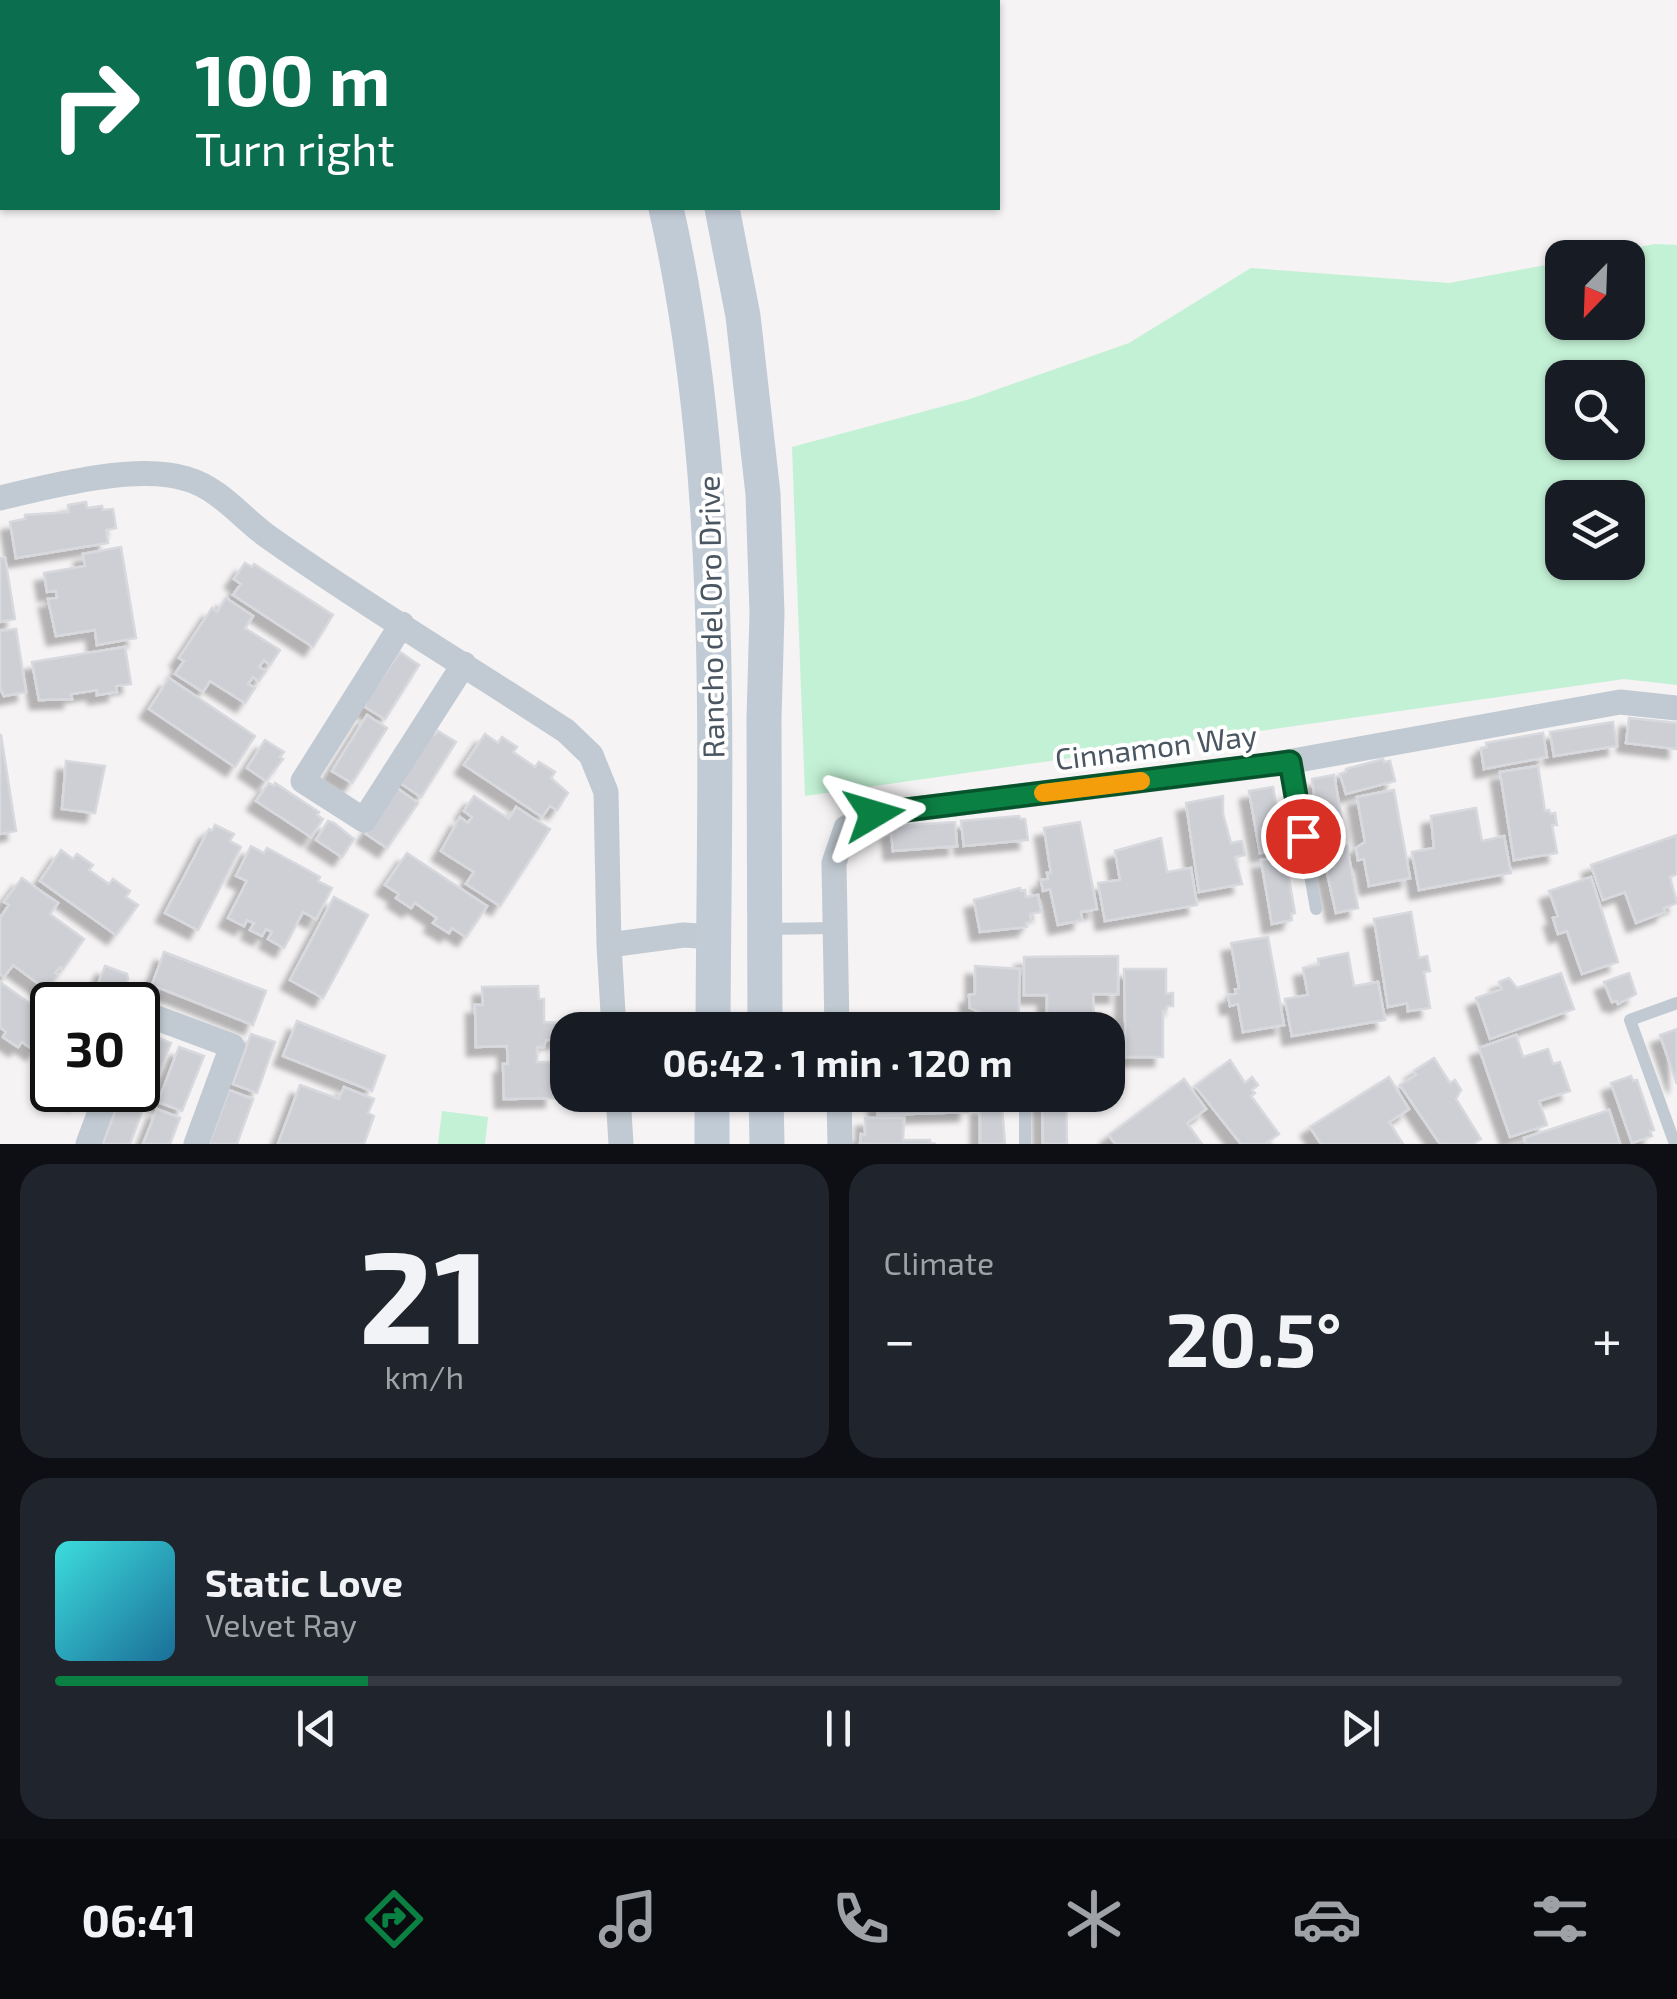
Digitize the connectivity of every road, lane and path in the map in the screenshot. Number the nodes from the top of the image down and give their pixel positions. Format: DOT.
graph roads {
  1 [pos="666,210"];
  2 [pos="722,210"];
  3 [pos="0,498"];
  4 [pos="402,624"];
  5 [pos="464,664"];
  6 [pos="1677,708"];
  7 [pos="714,744"];
  8 [pos="1290,762"];
  9 [pos="1316,909"];
  10 [pos="835,928"];
  11 [pos="764,929"];
  12 [pos="713,937"];
  13 [pos="609,946"];
  14 [pos="1677,1003"];
  15 [pos="613,1012"];
  16 [pos="712,1012"];
  17 [pos="756,1012"];
  18 [pos="762,1012"];
  19 [pos="837,1012"];
  20 [pos="160,1019"];
  21 [pos="100,1112"];
  22 [pos="619,1112"];
  23 [pos="712,1112"];
  24 [pos="766,1112"];
  25 [pos="839,1112"];
  26 [pos="1025,1112"];
  27 [pos="88,1144"];
  28 [pos="196,1144"];
  29 [pos="622,1144"];
  30 [pos="712,1144"];
  31 [pos="766,1144"];
  32 [pos="840,1144"];
  33 [pos="1025,1144"];
  34 [pos="1675,1144"];
  1 -- 7 [label="main road, Rancho del Oro Drive"];
  2 -- 11 [label="main road, Rancho del Oro Drive"];
  3 -- 4 [label="street"];
  4 -- 5 [label="street"];
  4 -- 5 [label="street"];
  5 -- 13 [label="street"];
  6 -- 8 [label="street, Cinnamon Way"];
  7 -- 11 [label="main road"];
  7 -- 12 [label="main road, Rancho del Oro Drive"];
  8 -- 9 [label="lane"];
  8 -- 10 [label="street, Cinnamon Way"];
  10 -- 11 [label="lane"];
  10 -- 19 [label="street, Cinnamon Way"];
  11 -- 18 [label="main road, Rancho del Oro Drive"];
  12 -- 13 [label="street"];
  12 -- 16 [label="main road, Rancho del Oro Drive"];
  12 -- 17 [label="main road"];
  13 -- 15 [label="street"];
  14 -- 34 [label="lane"];
  20 -- 28 [label="street"];
  21 -- 27 [label="street"];
  22 -- 29 [label="street"];
  23 -- 30 [label="main road"];
  24 -- 31 [label="main road"];
  25 -- 32 [label="street"];
  26 -- 33 [label="lane"];
}
